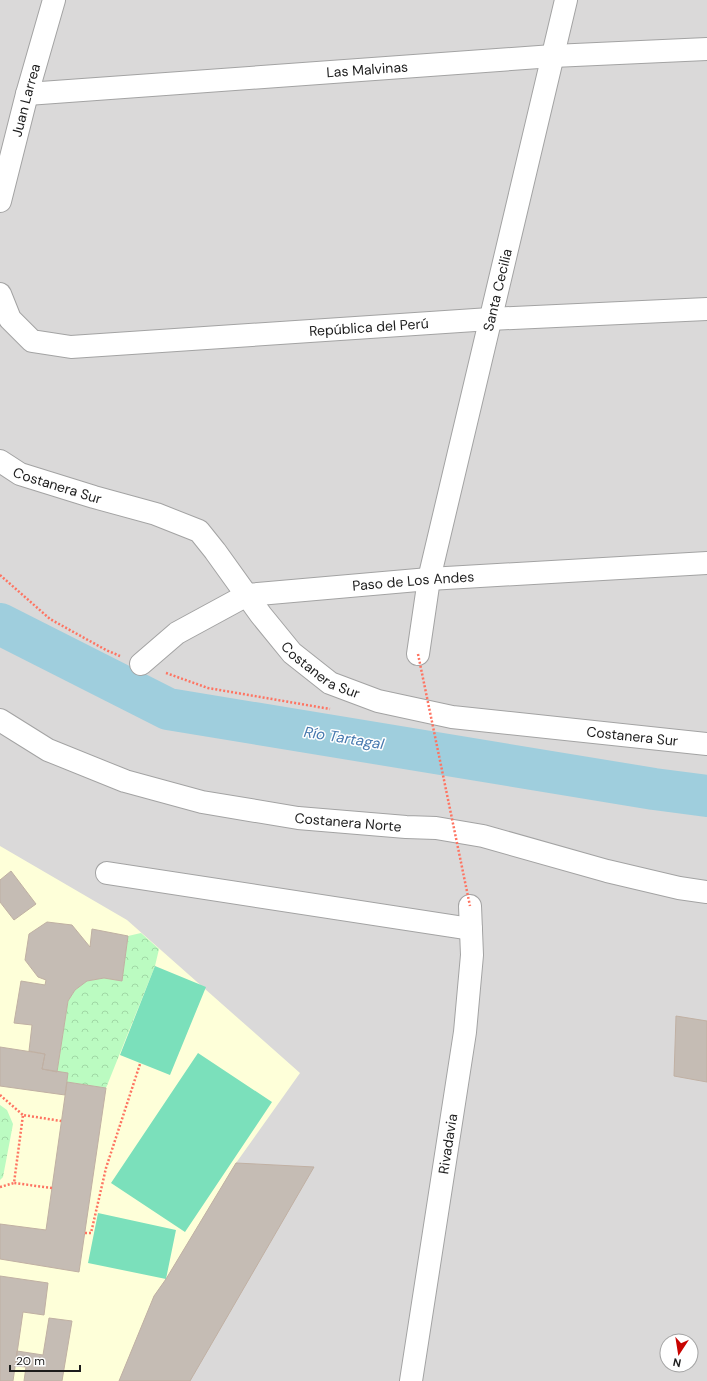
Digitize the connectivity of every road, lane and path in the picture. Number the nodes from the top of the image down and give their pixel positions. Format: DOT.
graph roads {
  1 [pos="54,0"];
  2 [pos="566,0"];
  3 [pos="707,49"];
  4 [pos="552,56"];
  5 [pos="28,94"];
  6 [pos="0,201"];
  7 [pos="0,294"];
  8 [pos="707,308"];
  9 [pos="490,319"];
  10 [pos="0,461"];
  11 [pos="707,563"];
  12 [pos="429,579"];
  13 [pos="247,595"];
  14 [pos="418,654"];
  15 [pos="141,664"];
  16 [pos="0,720"];
  17 [pos="707,744"];
  18 [pos="107,873"];
  19 [pos="707,892"];
  20 [pos="470,906"];
  21 [pos="471,929"];
  22 [pos="140,1064"];
  23 [pos="0,1095"];
  24 [pos="23,1115"];
  25 [pos="61,1121"];
  26 [pos="14,1183"];
  27 [pos="0,1187"];
  28 [pos="52,1188"];
  29 [pos="85,1233"];
  30 [pos="411,1381"];
  1 -- 5 [label="street, Juan Larrea"];
  2 -- 4 [label="street, Santa Cecilia"];
  3 -- 4 [label="street, Las Malvinas"];
  4 -- 5 [label="street, Las Malvinas"];
  4 -- 9 [label="street, Santa Cecilia"];
  5 -- 6 [label="street, Juan Larrea"];
  7 -- 9 [label="street, República del Perú"];
  8 -- 9 [label="street, República del Perú"];
  9 -- 12 [label="street, Santa Cecilia"];
  10 -- 13 [label="street, Costanera Sur"];
  11 -- 12 [label="street, Paso de Los Andes"];
  12 -- 13 [label="street, Paso de Los Andes"];
  12 -- 14 [label="street, Santa Cecilia"];
  13 -- 15 [label="street, Paso de Los Andes"];
  13 -- 17 [label="street, Costanera Sur"];
  14 -- 20 [label="path, bridge"];
  16 -- 19 [label="street, Costanera Norte"];
  18 -- 21 [label="street"];
  20 -- 21 [label="street, Rivadavia"];
  21 -- 30 [label="street, Rivadavia"];
  22 -- 29 [label="path"];
  23 -- 24 [label="path"];
  24 -- 25 [label="path"];
  24 -- 26 [label="path"];
  26 -- 27 [label="path"];
  26 -- 28 [label="path"];
}
